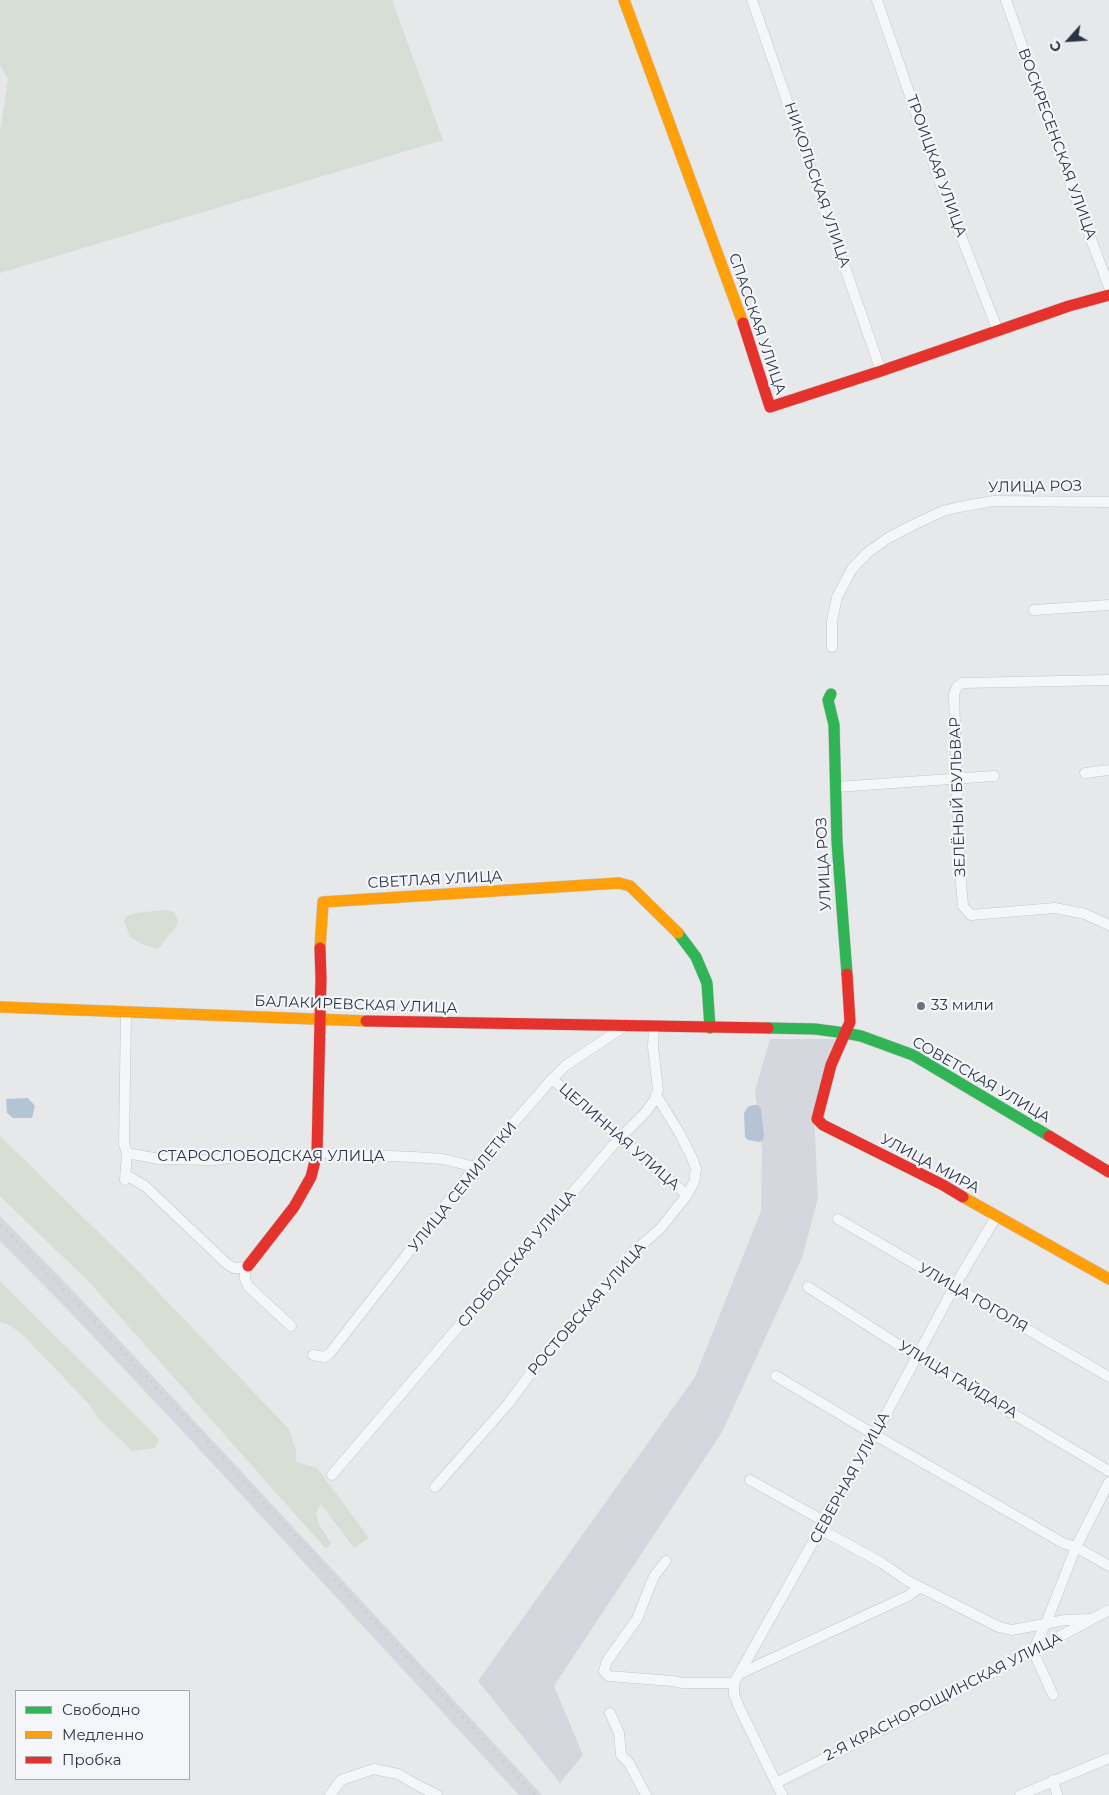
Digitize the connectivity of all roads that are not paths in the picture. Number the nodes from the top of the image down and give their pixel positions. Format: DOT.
graph roads {
  1 [pos="624,0"];
  2 [pos="752,0"];
  3 [pos="877,0"];
  4 [pos="1006,0"];
  5 [pos="1109,287"];
  6 [pos="1109,295"];
  7 [pos="998,331"];
  8 [pos="881,371"];
  9 [pos="1109,502"];
  10 [pos="1109,605"];
  11 [pos="1034,610"];
  12 [pos="832,647"];
  13 [pos="1109,680"];
  14 [pos="831,694"];
  15 [pos="1109,770"];
  16 [pos="1085,773"];
  17 [pos="994,776"];
  18 [pos="957,778"];
  19 [pos="836,787"];
  20 [pos="1109,925"];
  21 [pos="0,1007"];
  22 [pos="126,1012"];
  23 [pos="320,1020"];
  24 [pos="626,1026"];
  25 [pos="654,1026"];
  26 [pos="710,1028"];
  27 [pos="846,1033"];
  28 [pos="552,1079"];
  29 [pos="656,1095"];
  30 [pos="620,1138"];
  31 [pos="127,1153"];
  32 [pos="317,1154"];
  33 [pos="475,1167"];
  34 [pos="1109,1172"];
  35 [pos="687,1195"];
  36 [pos="996,1217"];
  37 [pos="838,1220"];
  38 [pos="248,1266"];
  39 [pos="1109,1279"];
  40 [pos="808,1287"];
  41 [pos="954,1287"];
  42 [pos="291,1326"];
  43 [pos="313,1355"];
  44 [pos="916,1356"];
  45 [pos="776,1376"];
  46 [pos="1109,1377"];
  47 [pos="875,1435"];
  48 [pos="1109,1471"];
  49 [pos="332,1475"];
  50 [pos="750,1480"];
  51 [pos="1109,1482"];
  52 [pos="435,1487"];
  53 [pos="821,1525"];
  54 [pos="1076,1547"];
  55 [pos="666,1561"];
  56 [pos="1109,1566"];
  57 [pos="920,1587"];
  58 [pos="1109,1610"];
  59 [pos="1094,1618"];
  60 [pos="1046,1623"];
  61 [pos="1033,1651"];
  62 [pos="737,1678"];
  63 [pos="1053,1695"];
  64 [pos="610,1713"];
  65 [pos="1109,1758"];
  66 [pos="1053,1780"];
  67 [pos="776,1783"];
  68 [pos="330,1795"];
  69 [pos="437,1795"];
  70 [pos="646,1795"];
  71 [pos="782,1795"];
  72 [pos="1020,1795"];
  73 [pos="1057,1795"];
  1 -- 8 [label="street, СПАССКАЯ УЛИЦА"];
  2 -- 8 [label="street, НИКОЛЬСКАЯ УЛИЦА"];
  3 -- 7 [label="street, ТРОИЦКАЯ УЛИЦА"];
  4 -- 5 [label="street, ВОСКРЕСЕНСКАЯ УЛИЦА"];
  6 -- 7 [label="street, СПАССКАЯ УЛИЦА"];
  7 -- 8 [label="street, СПАССКАЯ УЛИЦА"];
  9 -- 12 [label="street, УЛИЦА РОЗ"];
  10 -- 11 [label="street"];
  13 -- 18 [label="street, ЗЕЛЁНЫЙ БУЛЬВАР"];
  14 -- 19 [label="street, УЛИЦА РОЗ"];
  15 -- 16 [label="street"];
  17 -- 18 [label="street"];
  18 -- 19 [label="street"];
  18 -- 20 [label="street, ЗЕЛЁНЫЙ БУЛЬВАР"];
  19 -- 27 [label="street, УЛИЦА РОЗ"];
  21 -- 22 [label="street, БАЛАКИРЕВСКАЯ УЛИЦА"];
  22 -- 23 [label="street, БАЛАКИРЕВСКАЯ УЛИЦА"];
  22 -- 31 [label="street"];
  23 -- 24 [label="street, БАЛАКИРЕВСКАЯ УЛИЦА"];
  23 -- 26 [label="street, СВЕТЛАЯ УЛИЦА"];
  23 -- 32 [label="street, СВЕТЛАЯ УЛИЦА"];
  24 -- 25 [label="street, БАЛАКИРЕВСКАЯ УЛИЦА"];
  24 -- 28 [label="street, УЛИЦА СЕМИЛЕТКИ"];
  25 -- 26 [label="street, БАЛАКИРЕВСКАЯ УЛИЦА"];
  25 -- 29 [label="street"];
  26 -- 27 [label="street, СОВЕТСКАЯ УЛИЦА"];
  27 -- 34 [label="street, СОВЕТСКАЯ УЛИЦА"];
  27 -- 36 [label="street, УЛИЦА МИРА"];
  28 -- 30 [label="street, ЦЕЛИННАЯ УЛИЦА"];
  28 -- 33 [label="street, УЛИЦА СЕМИЛЕТКИ"];
  29 -- 30 [label="street, СЛОБОДСКАЯ УЛИЦА"];
  29 -- 35 [label="street, РОСТОВСКАЯ УЛИЦА"];
  30 -- 35 [label="street, ЦЕЛИННАЯ УЛИЦА"];
  30 -- 49 [label="street, СЛОБОДСКАЯ УЛИЦА"];
  31 -- 32 [label="street, СТАРОСЛОБОДСКАЯ УЛИЦА"];
  31 -- 38 [label="street"];
  32 -- 33 [label="street, СТАРОСЛОБОДСКАЯ УЛИЦА"];
  32 -- 38 [label="street, СВЕТЛАЯ УЛИЦА"];
  33 -- 43 [label="street, УЛИЦА СЕМИЛЕТКИ"];
  35 -- 52 [label="street, РОСТОВСКАЯ УЛИЦА"];
  36 -- 39 [label="street, УЛИЦА МИРА"];
  36 -- 41 [label="street, СЕВЕРНАЯ УЛИЦА"];
  37 -- 41 [label="street, УЛИЦА ГОГОЛЯ"];
  38 -- 42 [label="street"];
  40 -- 44 [label="street, УЛИЦА ГАЙДАРА"];
  41 -- 44 [label="street, СЕВЕРНАЯ УЛИЦА"];
  41 -- 46 [label="street, УЛИЦА ГОГОЛЯ"];
  44 -- 47 [label="street, СЕВЕРНАЯ УЛИЦА"];
  44 -- 48 [label="street, УЛИЦА ГАЙДАРА"];
  45 -- 47 [label="street"];
  47 -- 53 [label="street, СЕВЕРНАЯ УЛИЦА"];
  47 -- 54 [label="street"];
  50 -- 53 [label="street"];
  51 -- 54 [label="street"];
  53 -- 57 [label="street"];
  53 -- 62 [label="street, СЕВЕРНАЯ УЛИЦА"];
  54 -- 56 [label="street"];
  54 -- 60 [label="street"];
  55 -- 62 [label="street"];
  57 -- 60 [label="street"];
  57 -- 62 [label="street"];
  58 -- 59 [label="street, 2-Я КРАСНОРОЩИНСКАЯ УЛИЦА"];
  59 -- 60 [label="street"];
  59 -- 61 [label="street, 2-Я КРАСНОРОЩИНСКАЯ УЛИЦА"];
  60 -- 61 [label="street"];
  61 -- 63 [label="street"];
  61 -- 67 [label="street, 2-Я КРАСНОРОЩИНСКАЯ УЛИЦА"];
  62 -- 67 [label="street"];
  64 -- 70 [label="street"];
  65 -- 66 [label="street"];
  66 -- 72 [label="street"];
  66 -- 73 [label="street"];
  67 -- 71 [label="street"];
  68 -- 69 [label="street"];
}
